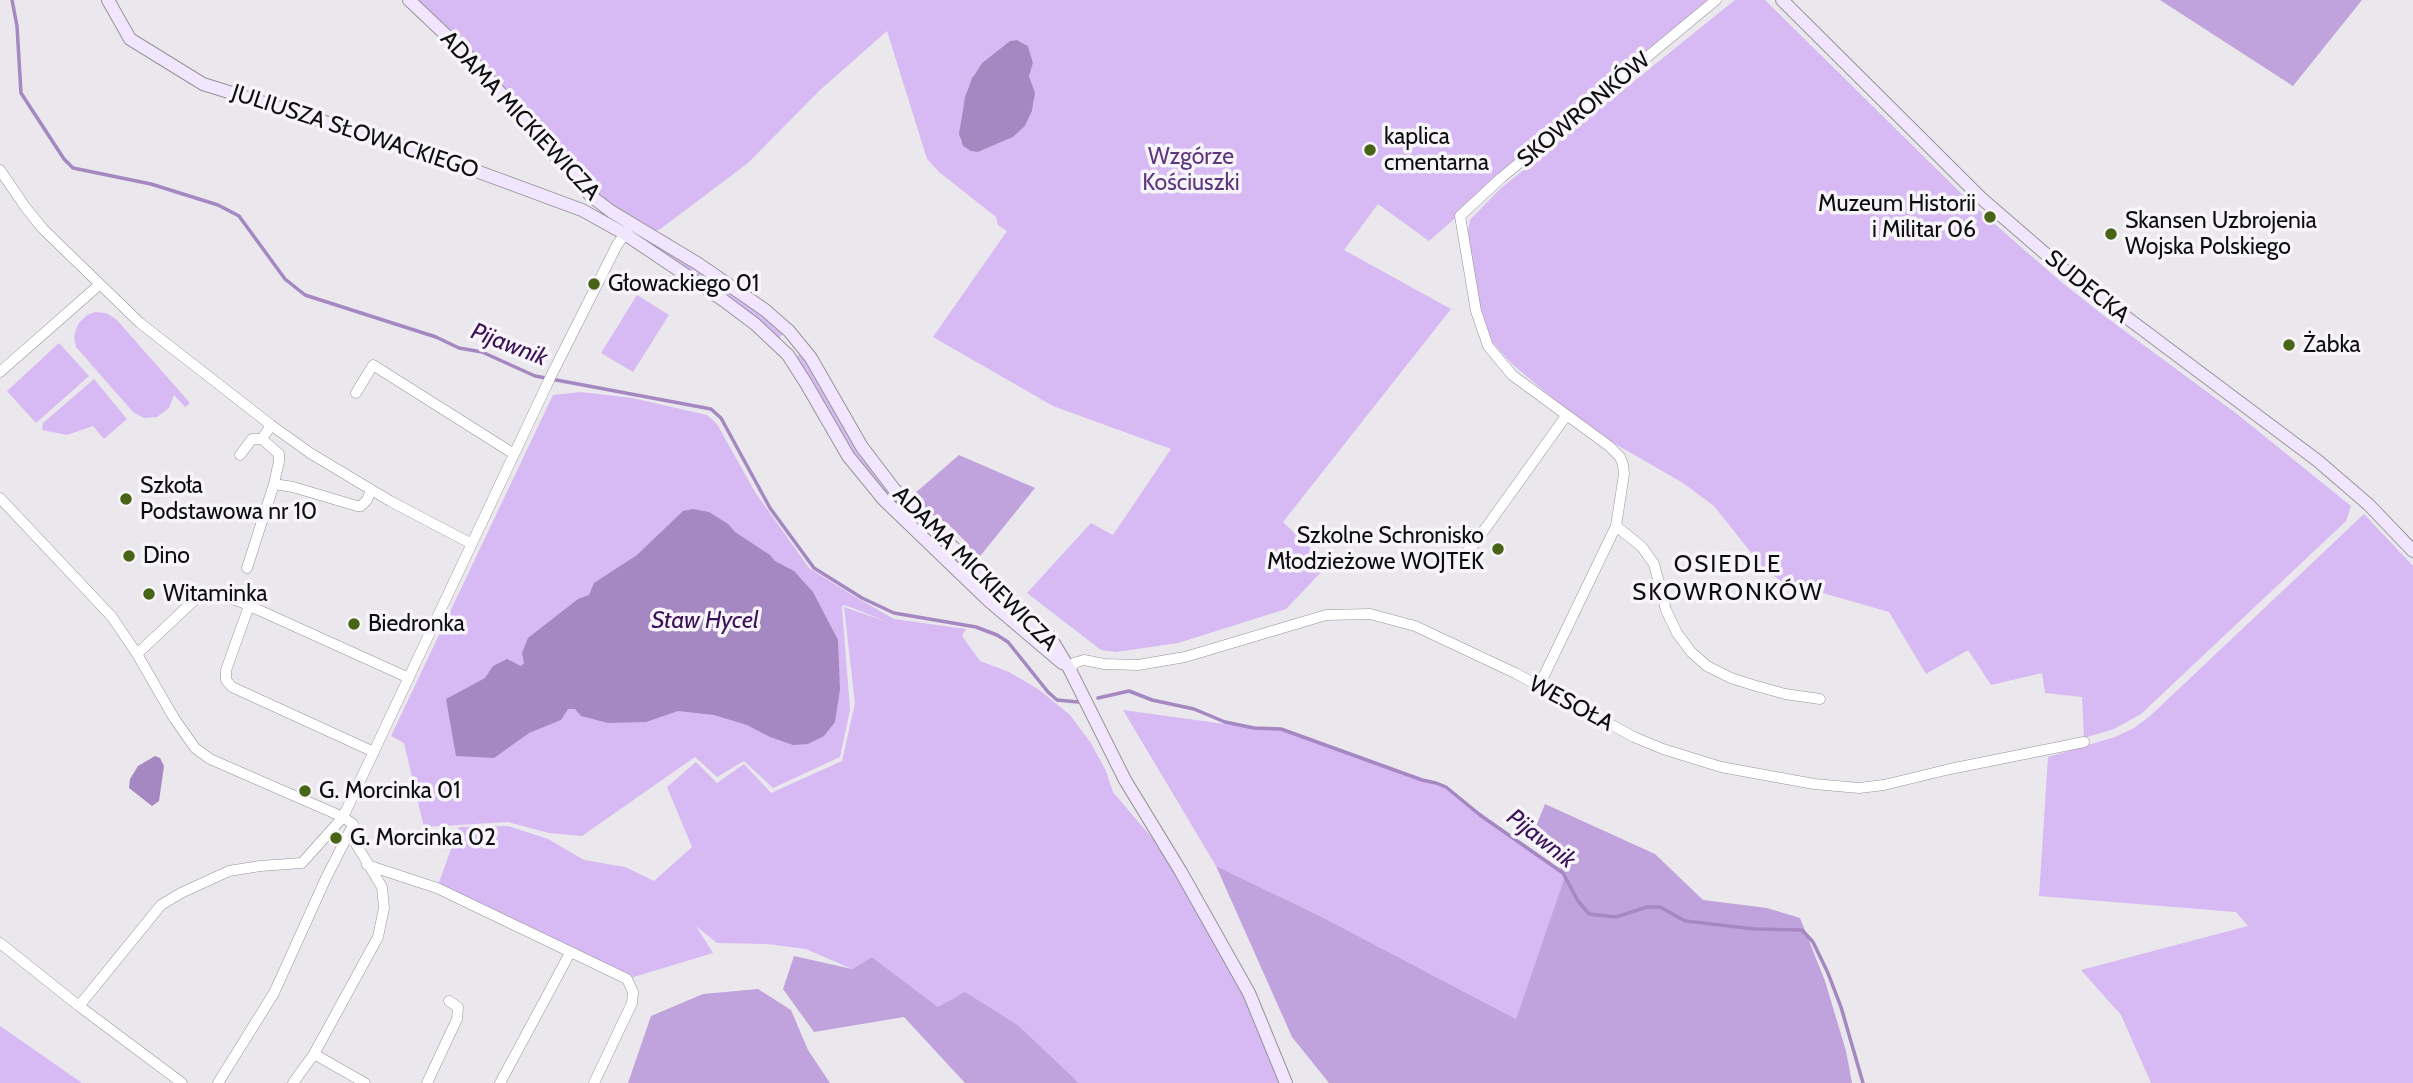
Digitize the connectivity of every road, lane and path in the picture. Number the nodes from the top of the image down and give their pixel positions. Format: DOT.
graph roads {
  1 [pos="108,0"];
  2 [pos="409,0"];
  3 [pos="1716,0"];
  4 [pos="1782,0"];
  5 [pos="0,170"];
  6 [pos="592,197"];
  7 [pos="582,210"];
  8 [pos="628,229"];
  9 [pos="99,285"];
  10 [pos="0,372"];
  11 [pos="356,393"];
  12 [pos="1566,416"];
  13 [pos="271,425"];
  14 [pos="262,439"];
  15 [pos="514,454"];
  16 [pos="240,455"];
  17 [pos="274,484"];
  18 [pos="372,490"];
  19 [pos="0,498"];
  20 [pos="1616,526"];
  21 [pos="472,544"];
  22 [pos="2413,551"];
  23 [pos="1462,557"];
  24 [pos="247,568"];
  25 [pos="249,606"];
  26 [pos="137,654"];
  27 [pos="1070,670"];
  28 [pos="409,678"];
  29 [pos="1539,686"];
  30 [pos="1820,699"];
  31 [pos="2084,742"];
  32 [pos="374,752"];
  33 [pos="343,817"];
  34 [pos="353,824"];
  35 [pos="367,865"];
  36 [pos="0,943"];
  37 [pos="570,953"];
  38 [pos="449,1001"];
  39 [pos="79,1006"];
  40 [pos="314,1054"];
  41 [pos="182,1083"];
  42 [pos="218,1083"];
  43 [pos="293,1083"];
  44 [pos="365,1083"];
  45 [pos="427,1083"];
  46 [pos="500,1083"];
  47 [pos="594,1083"];
  48 [pos="1286,1083"];
  1 -- 7 [label="street, JULIUSZA SŁOWACKIEGO"];
  2 -- 6 [label="street, ADAMA MICKIEWICZA"];
  3 -- 12 [label="street, SKOWRONKÓW"];
  4 -- 22 [label="street, SUDECKA"];
  5 -- 9 [label="street"];
  6 -- 7 [label="street"];
  6 -- 8 [label="street, ADAMA MICKIEWICZA"];
  7 -- 8 [label="street, JULIUSZA SŁOWACKIEGO"];
  8 -- 15 [label="street"];
  8 -- 27 [label="street, ADAMA MICKIEWICZA"];
  9 -- 10 [label="street"];
  9 -- 13 [label="street"];
  11 -- 15 [label="street"];
  12 -- 20 [label="street, SKOWRONKÓW"];
  12 -- 23 [label="street"];
  13 -- 14 [label="street"];
  13 -- 18 [label="street"];
  14 -- 16 [label="street"];
  14 -- 17 [label="street"];
  15 -- 21 [label="street"];
  17 -- 18 [label="street"];
  17 -- 24 [label="street"];
  18 -- 21 [label="street"];
  19 -- 26 [label="street"];
  20 -- 29 [label="street, SKOWRONKÓW"];
  20 -- 30 [label="street"];
  21 -- 28 [label="street"];
  25 -- 26 [label="street"];
  25 -- 28 [label="street"];
  25 -- 32 [label="street"];
  26 -- 33 [label="street"];
  27 -- 29 [label="street, WESOŁA"];
  27 -- 48 [label="street, ADAMA MICKIEWICZA"];
  28 -- 32 [label="street"];
  29 -- 31 [label="street, WESOŁA"];
  32 -- 33 [label="street"];
  33 -- 34 [label="street"];
  33 -- 39 [label="street"];
  34 -- 35 [label="street"];
  34 -- 42 [label="street"];
  35 -- 37 [label="street"];
  35 -- 40 [label="street"];
  36 -- 39 [label="street"];
  37 -- 46 [label="street"];
  37 -- 47 [label="street"];
  38 -- 45 [label="street"];
  39 -- 41 [label="street"];
  40 -- 43 [label="street"];
  40 -- 44 [label="street"];
}
